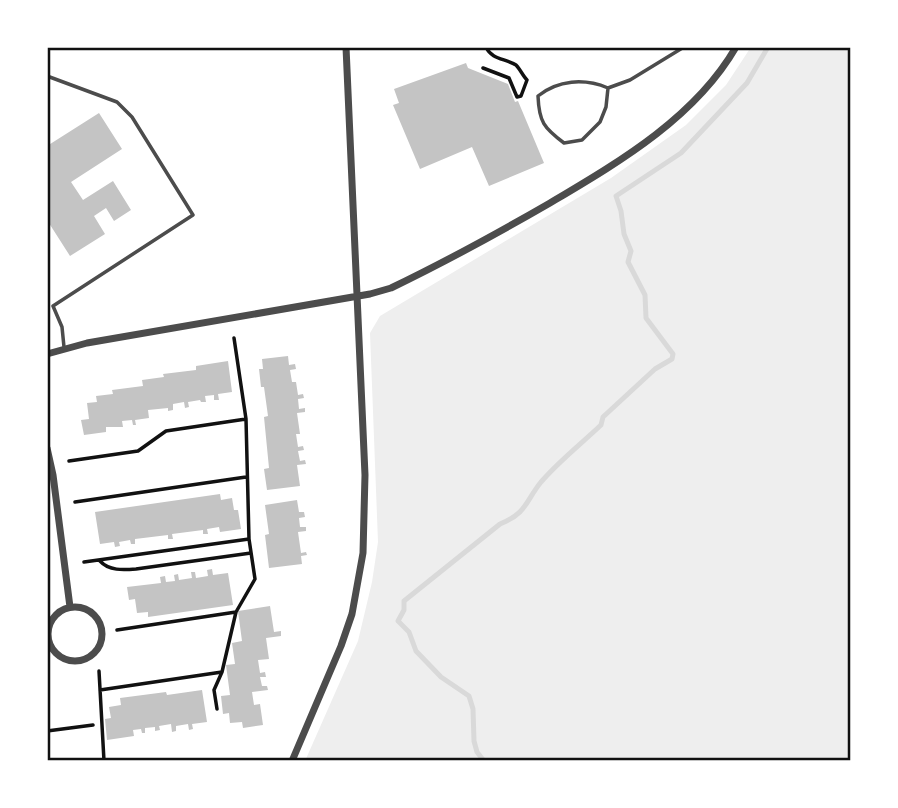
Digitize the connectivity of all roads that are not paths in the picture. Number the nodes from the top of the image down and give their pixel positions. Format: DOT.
graph roads {
  1 [pos="346,47"];
  2 [pos="684,47"];
  3 [pos="736,47"];
  4 [pos="47,76"];
  5 [pos="607,89"];
  6 [pos="358,296"];
  7 [pos="64,350"];
  8 [pos="47,354"];
  9 [pos="47,448"];
  10 [pos="71,607"];
  11 [pos="292,761"];
  1 -- 6 [label="street"];
  2 -- 5 [label="lane"];
  3 -- 6 [label="street"];
  4 -- 7 [label="lane"];
  5 -- 5 [label="lane"];
  6 -- 7 [label="street"];
  6 -- 11 [label="street"];
  7 -- 8 [label="street"];
  9 -- 10 [label="street"];
  10 -- 10 [label="street"];
}
